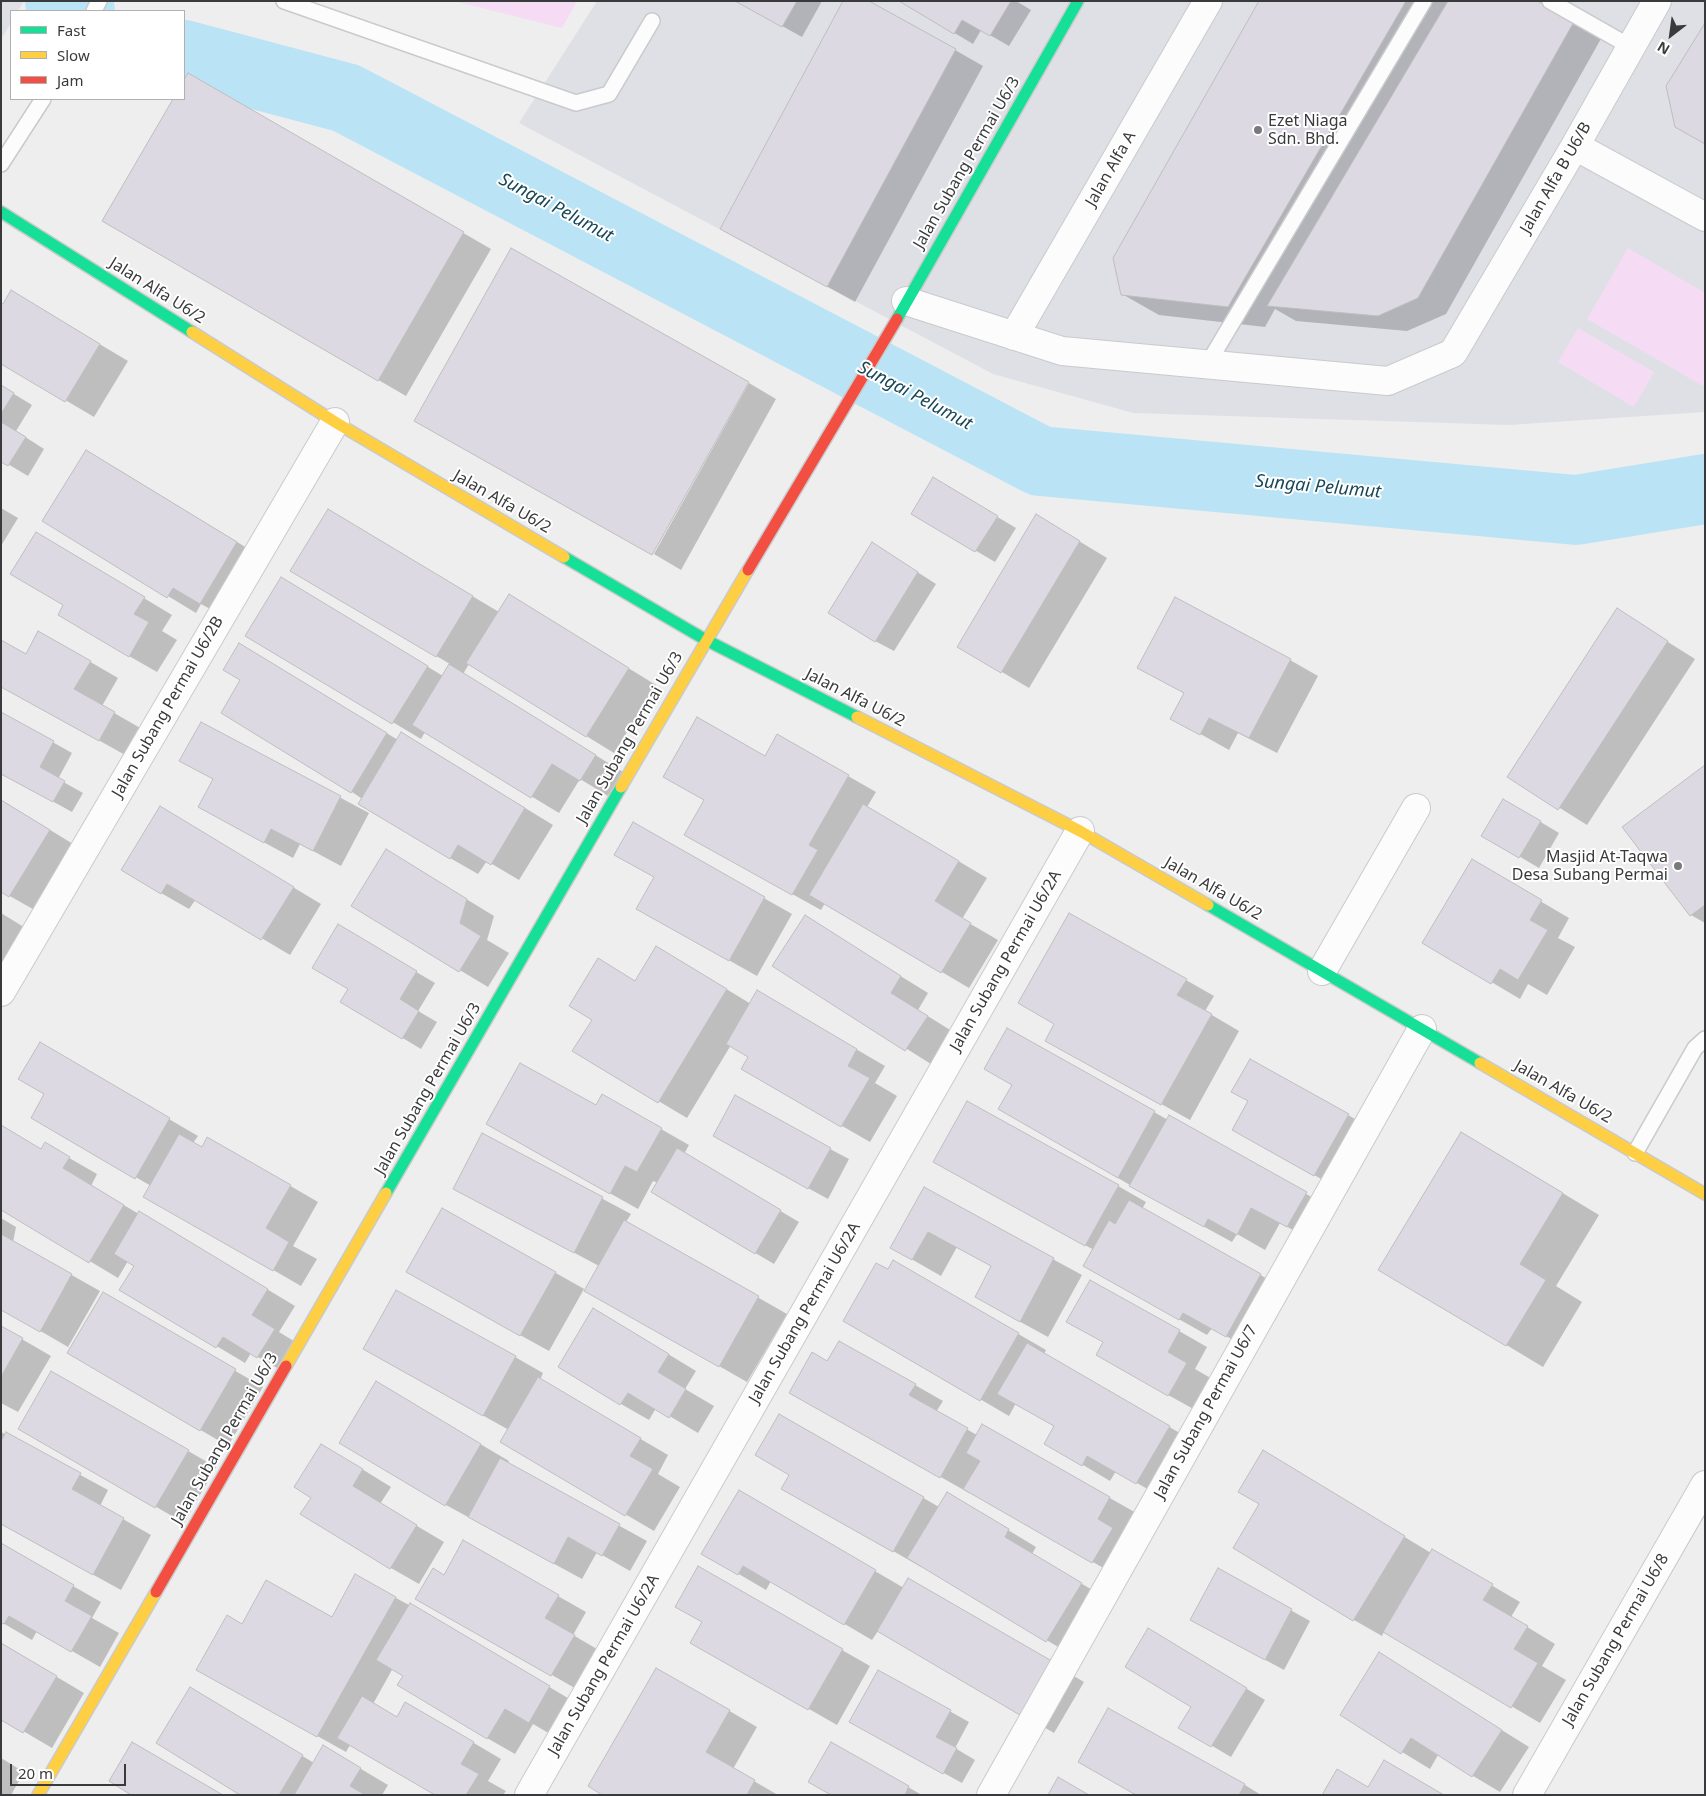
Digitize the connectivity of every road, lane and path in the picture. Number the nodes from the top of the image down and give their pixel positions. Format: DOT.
graph roads {
  1 [pos="284,1"];
  2 [pos="1078,1"];
  3 [pos="1208,1"];
  4 [pos="1424,1"];
  5 [pos="1550,1"];
  6 [pos="1657,1"];
  7 [pos="652,20"];
  8 [pos="1631,47"];
  9 [pos="42,100"];
  10 [pos="1575,146"];
  11 [pos="1,164"];
  12 [pos="1,212"];
  13 [pos="1705,217"];
  14 [pos="906,301"];
  15 [pos="1014,336"];
  16 [pos="1207,364"];
  17 [pos="335,422"];
  18 [pos="706,640"];
  19 [pos="1416,808"];
  20 [pos="1080,831"];
  21 [pos="1322,972"];
  22 [pos="1,992"];
  23 [pos="1422,1029"];
  24 [pos="1705,1039"];
  25 [pos="1635,1153"];
  26 [pos="1705,1194"];
  27 [pos="1705,1485"];
  28 [pos="38,1795"];
  29 [pos="529,1795"];
  30 [pos="991,1795"];
  31 [pos="1527,1795"];
  1 -- 7 [label="lane"];
  2 -- 14 [label="street, Jalan Subang Permai U6/3"];
  3 -- 15 [label="street, Jalan Alfa A"];
  4 -- 16 [label="lane"];
  5 -- 8 [label="lane"];
  6 -- 8 [label="street, Jalan Alfa B U6/B"];
  8 -- 10 [label="street, Jalan Alfa B U6/B"];
  9 -- 11 [label="lane"];
  10 -- 13 [label="street"];
  10 -- 16 [label="street, Jalan Alfa B U6/B"];
  12 -- 17 [label="street, Jalan Alfa U6/2"];
  14 -- 15 [label="street"];
  14 -- 18 [label="street, Jalan Subang Permai U6/3"];
  15 -- 16 [label="street"];
  17 -- 18 [label="street, Jalan Alfa U6/2"];
  17 -- 22 [label="street, Jalan Subang Permai U6/2B"];
  18 -- 20 [label="street, Jalan Alfa U6/2"];
  18 -- 28 [label="street, Jalan Subang Permai U6/3"];
  19 -- 21 [label="street"];
  20 -- 21 [label="street, Jalan Alfa U6/2"];
  20 -- 29 [label="street, Jalan Subang Permai U6/2A"];
  21 -- 23 [label="street, Jalan Alfa U6/2"];
  23 -- 25 [label="street, Jalan Alfa U6/2"];
  23 -- 30 [label="street, Jalan Subang Permai U6/7"];
  24 -- 25 [label="lane"];
  25 -- 26 [label="street, Jalan Alfa U6/2"];
  27 -- 31 [label="street, Jalan Subang Permai U6/8"];
}
